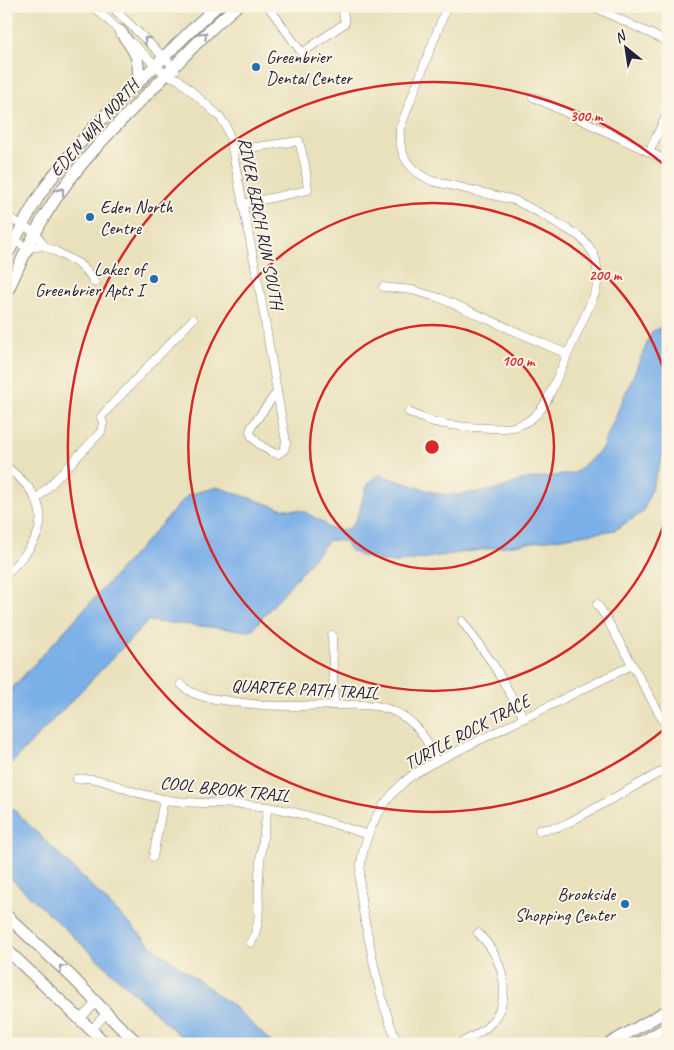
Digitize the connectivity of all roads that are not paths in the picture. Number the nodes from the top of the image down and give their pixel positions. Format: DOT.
graph roads {
  1 [pos="93,6"];
  2 [pos="112,6"];
  3 [pos="217,6"];
  4 [pos="237,6"];
  5 [pos="268,6"];
  6 [pos="342,6"];
  7 [pos="447,6"];
  8 [pos="592,6"];
  9 [pos="120,31"];
  10 [pos="668,42"];
  11 [pos="160,61"];
  12 [pos="170,71"];
  13 [pos="136,84"];
  14 [pos="533,97"];
  15 [pos="668,112"];
  16 [pos="233,150"];
  17 [pos="649,152"];
  18 [pos="668,161"];
  19 [pos="243,204"];
  20 [pos="6,216"];
  21 [pos="22,225"];
  22 [pos="36,233"];
  23 [pos="10,238"];
  24 [pos="44,246"];
  25 [pos="28,248"];
  26 [pos="6,257"];
  27 [pos="94,282"];
  28 [pos="383,287"];
  29 [pos="6,294"];
  30 [pos="193,319"];
  31 [pos="567,354"];
  32 [pos="277,392"];
  33 [pos="409,412"];
  34 [pos="6,466"];
  35 [pos="36,500"];
  36 [pos="6,575"];
  37 [pos="597,604"];
  38 [pos="462,620"];
  39 [pos="332,635"];
  40 [pos="632,665"];
  41 [pos="181,684"];
  42 [pos="334,705"];
  43 [pos="524,718"];
  44 [pos="668,729"];
  45 [pos="436,761"];
  46 [pos="668,768"];
  47 [pos="77,778"];
  48 [pos="164,799"];
  49 [pos="268,807"];
  50 [pos="538,830"];
  51 [pos="368,835"];
  52 [pos="153,857"];
  53 [pos="6,915"];
  54 [pos="478,933"];
  55 [pos="251,943"];
  56 [pos="6,949"];
  57 [pos="96,1002"];
  58 [pos="668,1010"];
  59 [pos="107,1013"];
  60 [pos="80,1019"];
  61 [pos="668,1027"];
  62 [pos="90,1030"];
  63 [pos="628,1033"];
  64 [pos="106,1044"];
  65 [pos="139,1044"];
  66 [pos="398,1044"];
  67 [pos="458,1044"];
  68 [pos="609,1044"];
  69 [pos="636,1044"];
  1 -- 9 [label="street"];
  11 -- 2 [label="street, one-way"];
  3 -- 11 [label="street, EDEN WAY NORTH"];
  12 -- 4 [label="street, EDEN WAY NORTH, one-way"];
  5 -- 6 [label="street"];
  7 -- 31 [label="street"];
  8 -- 10 [label="street"];
  9 -- 11 [label="street"];
  9 -- 13 [label="street"];
  11 -- 12 [label="street"];
  11 -- 12 [label="street"];
  11 -- 13 [label="street, EDEN WAY NORTH"];
  12 -- 16 [label="street, RIVER BIRCH RUN SOUTH"];
  22 -- 12 [label="street, EDEN WAY NORTH, one-way"];
  13 -- 21 [label="street, EDEN WAY NORTH"];
  14 -- 17 [label="street"];
  15 -- 17 [label="street"];
  16 -- 19 [label="street, RIVER BIRCH RUN SOUTH"];
  16 -- 19 [label="street"];
  17 -- 18 [label="street"];
  19 -- 32 [label="street, RIVER BIRCH RUN SOUTH"];
  20 -- 21 [label="street"];
  21 -- 22 [label="street"];
  21 -- 23 [label="street, EDEN WAY NORTH"];
  22 -- 24 [label="street"];
  22 -- 25 [label="street, EDEN WAY NORTH"];
  23 -- 25 [label="street"];
  23 -- 26 [label="street, EDEN WAY NORTH"];
  24 -- 25 [label="street"];
  24 -- 27 [label="street"];
  25 -- 29 [label="street, EDEN WAY NORTH"];
  28 -- 31 [label="street"];
  30 -- 35 [label="street"];
  31 -- 33 [label="street"];
  32 -- 32 [label="street, RIVER BIRCH RUN SOUTH"];
  34 -- 35 [label="street"];
  35 -- 36 [label="street"];
  37 -- 40 [label="street"];
  38 -- 43 [label="street"];
  39 -- 42 [label="street"];
  40 -- 43 [label="street, TURTLE ROCK TRACE"];
  40 -- 44 [label="street"];
  41 -- 42 [label="street, QUARTER PATH TRAIL"];
  42 -- 45 [label="street, QUARTER PATH TRAIL"];
  43 -- 45 [label="street, TURTLE ROCK TRACE"];
  45 -- 51 [label="street, TURTLE ROCK TRACE"];
  46 -- 50 [label="street"];
  47 -- 48 [label="street, COOL BROOK TRAIL"];
  48 -- 49 [label="street, COOL BROOK TRAIL"];
  48 -- 52 [label="street"];
  49 -- 51 [label="street, COOL BROOK TRAIL"];
  49 -- 55 [label="street"];
  51 -- 66 [label="street, TURTLE ROCK TRACE"];
  57 -- 53 [label="street, one-way"];
  54 -- 67 [label="street"];
  56 -- 60 [label="street"];
  57 -- 59 [label="street"];
  57 -- 60 [label="street"];
  58 -- 63 [label="street"];
  59 -- 62 [label="street"];
  59 -- 65 [label="street"];
  60 -- 62 [label="street"];
  61 -- 69 [label="street"];
  62 -- 64 [label="street"];
  63 -- 68 [label="street"];
  63 -- 69 [label="street"];
}
